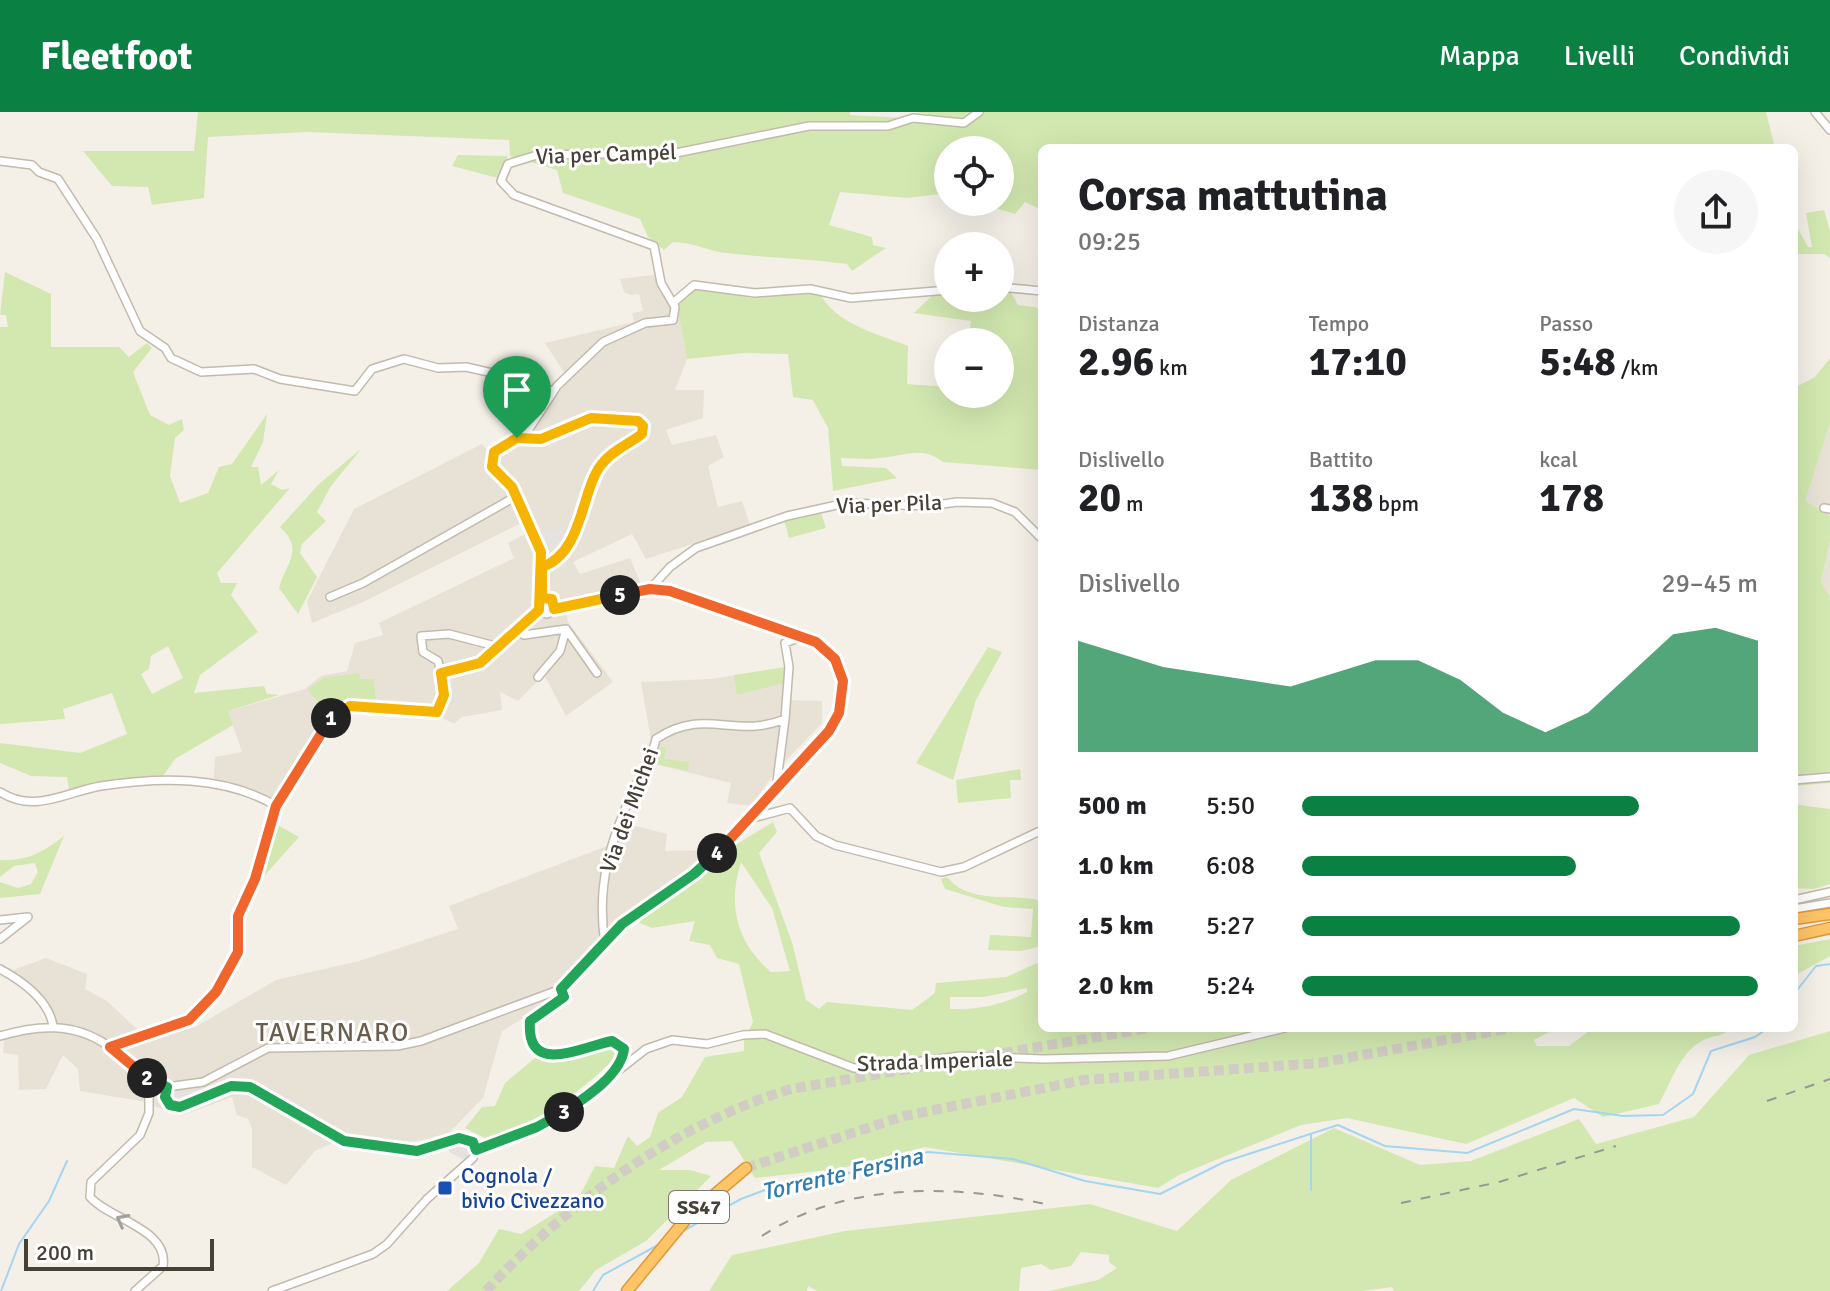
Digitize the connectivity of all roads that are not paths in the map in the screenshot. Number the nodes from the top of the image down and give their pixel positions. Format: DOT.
graph roads {
  1 [pos="979,112"];
  2 [pos="1815,112"];
  3 [pos="1830,130"];
  4 [pos="0,161"];
  5 [pos="1014,288"];
  6 [pos="934,291"];
  7 [pos="1038,291"];
  8 [pos="673,303"];
  9 [pos="552,392"];
  10 [pos="517,438"];
  11 [pos="515,497"];
  12 [pos="1038,535"];
  13 [pos="542,567"];
  14 [pos="650,589"];
  15 [pos="330,597"];
  16 [pos="542,598"];
  17 [pos="554,609"];
  18 [pos="539,610"];
  19 [pos="566,629"];
  20 [pos="518,631"];
  21 [pos="803,636"];
  22 [pos="499,647"];
  23 [pos="441,673"];
  24 [pos="597,673"];
  25 [pos="538,677"];
  26 [pos="785,719"];
  27 [pos="1830,777"];
  28 [pos="1798,780"];
  29 [pos="776,789"];
  30 [pos="0,792"];
  31 [pos="276,806"];
  32 [pos="747,820"];
  33 [pos="1038,832"];
  34 [pos="1830,892"];
  35 [pos="1798,899"];
  36 [pos="1830,903"];
  37 [pos="1798,908"];
  38 [pos="1830,914"];
  39 [pos="1798,918"];
  40 [pos="0,920"];
  41 [pos="1830,928"];
  42 [pos="1798,935"];
  43 [pos="0,939"];
  44 [pos="605,943"];
  45 [pos="0,969"];
  46 [pos="561,989"];
  47 [pos="53,1026"];
  48 [pos="1270,1032"];
  49 [pos="0,1036"];
  50 [pos="110,1047"];
  51 [pos="149,1079"];
  52 [pos="167,1087"];
  53 [pos="599,1087"];
  54 [pos="476,1150"];
  55 [pos="746,1168"];
  56 [pos="135,1291"];
  57 [pos="272,1291"];
  58 [pos="627,1291"];
  1 -- 8 [label="street, Via per Campél"];
  2 -- 3 [label="street"];
  4 -- 9 [label="street"];
  5 -- 7 [label="street"];
  6 -- 8 [label="street"];
  8 -- 9 [label="street"];
  9 -- 10 [label="street"];
  10 -- 11 [label="street"];
  10 -- 13 [label="street"];
  11 -- 13 [label="street"];
  11 -- 15 [label="street"];
  12 -- 14 [label="street, Via per Pila"];
  13 -- 16 [label="street"];
  14 -- 17 [label="street"];
  14 -- 21 [label="street"];
  16 -- 17 [label="street"];
  16 -- 18 [label="street"];
  17 -- 18 [label="street"];
  18 -- 20 [label="street"];
  19 -- 20 [label="street"];
  19 -- 24 [label="street"];
  19 -- 25 [label="street"];
  20 -- 22 [label="street"];
  21 -- 26 [label="street"];
  21 -- 29 [label="street"];
  22 -- 23 [label="street"];
  22 -- 23 [label="street"];
  23 -- 31 [label="street"];
  26 -- 29 [label="street"];
  26 -- 44 [label="street, Via dei Michei"];
  27 -- 28 [label="street"];
  29 -- 32 [label="street"];
  30 -- 31 [label="street"];
  31 -- 50 [label="street"];
  32 -- 33 [label="street"];
  32 -- 44 [label="street"];
  34 -- 35 [label="street"];
  36 -- 37 [label="street"];
  38 -- 39 [label="highway"];
  40 -- 43 [label="street"];
  41 -- 42 [label="highway"];
  44 -- 46 [label="street"];
  45 -- 47 [label="street"];
  46 -- 52 [label="street"];
  46 -- 53 [label="street"];
  47 -- 49 [label="street"];
  47 -- 50 [label="street"];
  48 -- 53 [label="street, Strada Imperiale"];
  50 -- 51 [label="street"];
  51 -- 52 [label="street"];
  56 -- 51 [label="street, one-way"];
  52 -- 54 [label="street"];
  53 -- 54 [label="street, Strada Imperiale"];
  54 -- 57 [label="street"];
  55 -- 58 [label="highway, SS47"];
}
